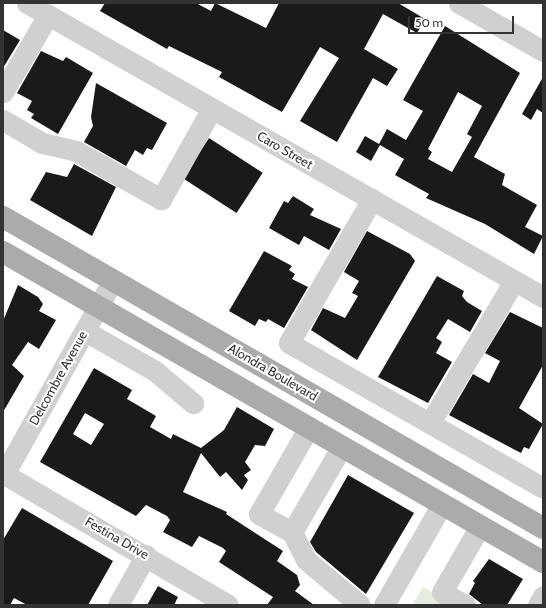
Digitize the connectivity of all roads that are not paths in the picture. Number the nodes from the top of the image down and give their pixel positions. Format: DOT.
graph roads {
  1 [pos="27,3"];
  2 [pos="459,3"];
  3 [pos="51,11"];
  4 [pos="543,51"];
  5 [pos="3,92"];
  6 [pos="212,108"];
  7 [pos="3,120"];
  8 [pos="372,199"];
  9 [pos="3,217"];
  10 [pos="4,255"];
  11 [pos="113,280"];
  12 [pos="514,281"];
  13 [pos="543,297"];
  14 [pos="99,306"];
  15 [pos="85,331"];
  16 [pos="193,403"];
  17 [pos="430,423"];
  18 [pos="308,427"];
  19 [pos="342,446"];
  20 [pos="4,475"];
  21 [pos="457,478"];
  22 [pos="543,488"];
  23 [pos="442,504"];
  24 [pos="480,526"];
  25 [pos="543,528"];
  26 [pos="292,532"];
  27 [pos="146,555"];
  28 [pos="543,562"];
  29 [pos="543,596"];
  30 [pos="118,605"];
  31 [pos="228,605"];
  32 [pos="360,605"];
  33 [pos="384,605"];
  34 [pos="465,605"];
  35 [pos="538,605"];
  1 -- 3 [label="street, Caro Street"];
  2 -- 4 [label="street"];
  3 -- 5 [label="street"];
  3 -- 6 [label="street, Caro Street"];
  6 -- 7 [label="street"];
  6 -- 8 [label="street, Caro Street"];
  8 -- 12 [label="street, Caro Street"];
  8 -- 17 [label="street"];
  9 -- 11 [label="main road, Alondra Boulevard"];
  10 -- 14 [label="main road"];
  11 -- 14 [label="street, Delcombre Avenue"];
  11 -- 21 [label="main road, Alondra Boulevard"];
  12 -- 13 [label="street, Caro Street"];
  12 -- 17 [label="street"];
  14 -- 15 [label="street, Delcombre Avenue"];
  14 -- 18 [label="main road"];
  15 -- 16 [label="street"];
  15 -- 20 [label="street, Delcombre Avenue"];
  17 -- 22 [label="street"];
  18 -- 19 [label="main road"];
  18 -- 26 [label="street"];
  19 -- 23 [label="main road"];
  19 -- 26 [label="street"];
  20 -- 27 [label="street, Festina Drive"];
  21 -- 23 [label="main road"];
  21 -- 25 [label="main road, Alondra Boulevard"];
  23 -- 24 [label="main road"];
  23 -- 33 [label="street"];
  24 -- 28 [label="main road"];
  24 -- 34 [label="street"];
  26 -- 32 [label="street"];
  27 -- 30 [label="street"];
  27 -- 31 [label="street, Festina Drive"];
  29 -- 35 [label="street"];
}
